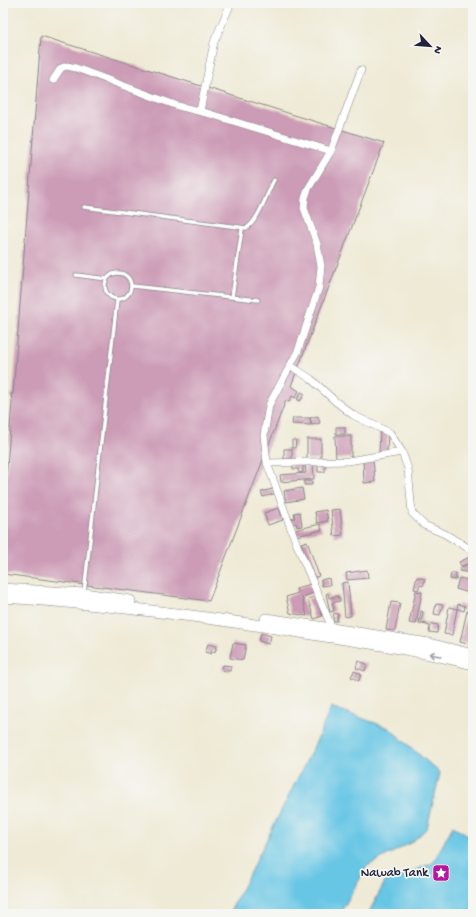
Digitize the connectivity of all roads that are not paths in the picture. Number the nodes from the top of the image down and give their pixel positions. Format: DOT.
graph roads {
  1 [pos="231,3"];
  2 [pos="361,70"];
  3 [pos="53,80"];
  4 [pos="200,111"];
  5 [pos="331,151"];
  6 [pos="274,180"];
  7 [pos="84,207"];
  8 [pos="242,229"];
  9 [pos="76,275"];
  10 [pos="107,279"];
  11 [pos="132,286"];
  12 [pos="232,297"];
  13 [pos="117,300"];
  14 [pos="258,300"];
  15 [pos="291,366"];
  16 [pos="402,452"];
  17 [pos="267,463"];
  18 [pos="473,551"];
  19 [pos="3,589"];
  20 [pos="84,594"];
  21 [pos="3,597"];
  22 [pos="335,631"];
  23 [pos="473,655"];
  24 [pos="473,664"];
  1 -- 4 [label="street"];
  2 -- 5 [label="street"];
  3 -- 4 [label="street"];
  4 -- 5 [label="street"];
  5 -- 15 [label="street"];
  6 -- 8 [label="lane"];
  7 -- 8 [label="lane"];
  8 -- 12 [label="lane"];
  9 -- 10 [label="lane"];
  10 -- 11 [label="lane"];
  10 -- 13 [label="lane"];
  11 -- 12 [label="lane"];
  11 -- 13 [label="lane"];
  12 -- 14 [label="lane"];
  13 -- 20 [label="lane"];
  15 -- 16 [label="street"];
  15 -- 17 [label="street"];
  16 -- 17 [label="street"];
  16 -- 18 [label="street"];
  17 -- 22 [label="street"];
  19 -- 20 [label="main road"];
  20 -- 22 [label="main road"];
  21 -- 22 [label="main road"];
  22 -- 23 [label="main road"];
  24 -- 22 [label="main road, one-way"];
}
